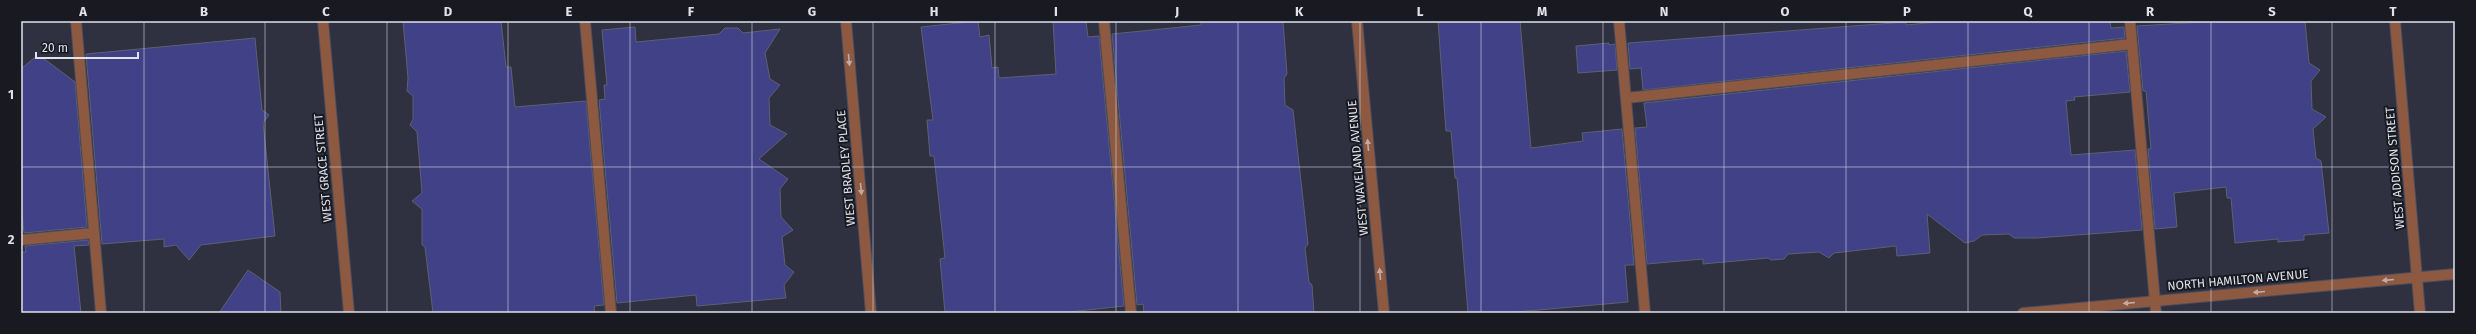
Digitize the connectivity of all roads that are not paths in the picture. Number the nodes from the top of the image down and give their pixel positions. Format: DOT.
graph roads {
  1 [pos="76,21"];
  2 [pos="323,21"];
  3 [pos="585,21"];
  4 [pos="846,21"];
  5 [pos="1104,21"];
  6 [pos="1357,21"];
  7 [pos="1620,21"];
  8 [pos="2130,21"];
  9 [pos="2395,21"];
  10 [pos="2132,44"];
  11 [pos="1626,98"];
  12 [pos="94,233"];
  13 [pos="21,240"];
  14 [pos="2455,274"];
  15 [pos="2417,278"];
  16 [pos="2155,301"];
  17 [pos="101,313"];
  18 [pos="349,313"];
  19 [pos="611,313"];
  20 [pos="871,313"];
  21 [pos="1131,313"];
  22 [pos="1384,313"];
  23 [pos="1645,313"];
  24 [pos="2023,313"];
  25 [pos="2156,313"];
  26 [pos="2420,313"];
  1 -- 12 [label="street"];
  2 -- 18 [label="street, WEST GRACE STREET"];
  3 -- 19 [label="street"];
  4 -- 20 [label="street, WEST BRADLEY PLACE, one-way"];
  5 -- 21 [label="street"];
  22 -- 6 [label="street, WEST WAVELAND AVENUE, one-way"];
  7 -- 11 [label="street"];
  8 -- 10 [label="street"];
  9 -- 15 [label="street, WEST ADDISON STREET"];
  10 -- 11 [label="street"];
  10 -- 16 [label="street"];
  11 -- 23 [label="street"];
  12 -- 13 [label="street"];
  12 -- 17 [label="street"];
  14 -- 15 [label="street, NORTH HAMILTON AVENUE"];
  15 -- 16 [label="street, NORTH HAMILTON AVENUE, one-way"];
  15 -- 26 [label="street, WEST ADDISON STREET"];
  16 -- 24 [label="street, NORTH HAMILTON AVENUE, one-way"];
  16 -- 25 [label="street"];
}
